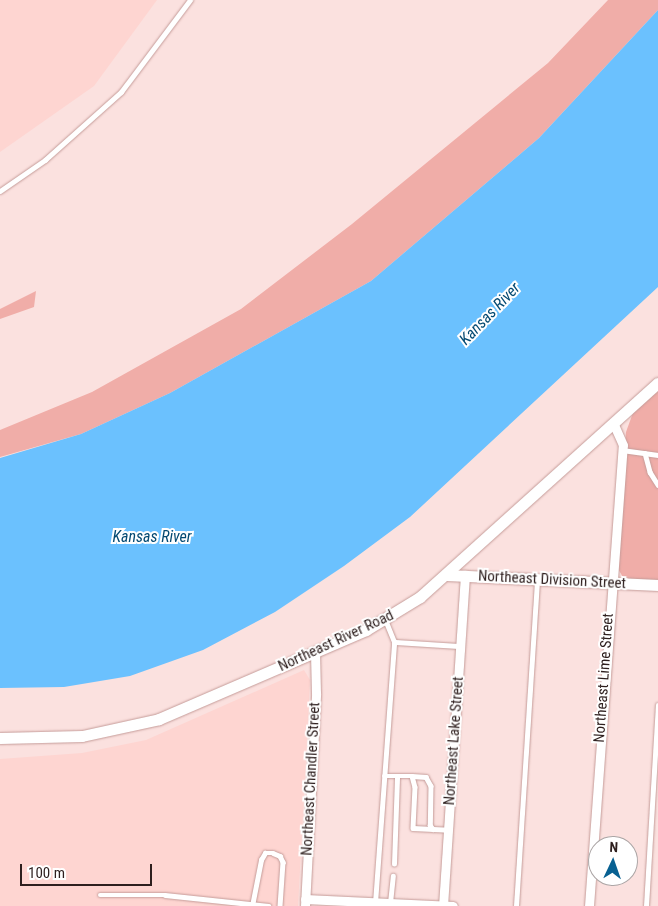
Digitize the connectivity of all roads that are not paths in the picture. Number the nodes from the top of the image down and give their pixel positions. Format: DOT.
graph roads {
  1 [pos="190,0"];
  2 [pos="0,190"];
  3 [pos="658,383"];
  4 [pos="613,423"];
  5 [pos="622,450"];
  6 [pos="646,453"];
  7 [pos="658,455"];
  8 [pos="658,485"];
  9 [pos="447,574"];
  10 [pos="465,576"];
  11 [pos="537,579"];
  12 [pos="611,582"];
  13 [pos="658,585"];
  14 [pos="385,620"];
  15 [pos="394,642"];
  16 [pos="460,646"];
  17 [pos="315,653"];
  18 [pos="658,705"];
  19 [pos="0,738"];
  20 [pos="384,776"];
  21 [pos="412,776"];
  22 [pos="397,777"];
  23 [pos="433,829"];
  24 [pos="448,830"];
  25 [pos="394,864"];
  26 [pos="393,876"];
  27 [pos="100,895"];
  28 [pos="305,902"];
  29 [pos="390,903"];
  30 [pos="375,904"];
  31 [pos="252,905"];
  32 [pos="268,906"];
  33 [pos="280,906"];
  34 [pos="443,906"];
  35 [pos="453,906"];
  36 [pos="516,906"];
  37 [pos="589,906"];
  38 [pos="646,906"];
  1 -- 2 [label="lane"];
  3 -- 4 [label="street, Northeast River Road"];
  4 -- 5 [label="street, Northeast Lime Street"];
  4 -- 9 [label="street, Northeast River Road"];
  5 -- 6 [label="lane"];
  5 -- 12 [label="street, Northeast Lime Street"];
  6 -- 7 [label="lane"];
  6 -- 8 [label="lane"];
  9 -- 10 [label="street, Northeast Division Street"];
  9 -- 14 [label="street, Northeast River Road"];
  10 -- 11 [label="street, Northeast Division Street"];
  10 -- 16 [label="street, Northeast Lake Street"];
  11 -- 12 [label="street, Northeast Division Street"];
  11 -- 36 [label="lane"];
  12 -- 13 [label="street, Northeast Division Street"];
  12 -- 37 [label="street, Northeast Lime Street"];
  14 -- 15 [label="lane"];
  14 -- 17 [label="street, Northeast River Road"];
  15 -- 16 [label="lane"];
  15 -- 20 [label="lane"];
  16 -- 24 [label="street, Northeast Lake Street"];
  17 -- 19 [label="street, Northeast River Road"];
  17 -- 28 [label="street, Northeast Chandler Street"];
  18 -- 38 [label="lane"];
  20 -- 22 [label="lane"];
  20 -- 30 [label="lane"];
  21 -- 22 [label="lane"];
  21 -- 23 [label="lane"];
  21 -- 23 [label="lane"];
  22 -- 25 [label="lane"];
  23 -- 24 [label="lane"];
  24 -- 34 [label="street, Northeast Lake Street"];
  26 -- 29 [label="lane"];
  27 -- 31 [label="lane"];
  28 -- 30 [label="street"];
  29 -- 30 [label="street"];
  29 -- 34 [label="street"];
  31 -- 32 [label="lane"];
  31 -- 33 [label="lane"];
  34 -- 35 [label="street"];
}
